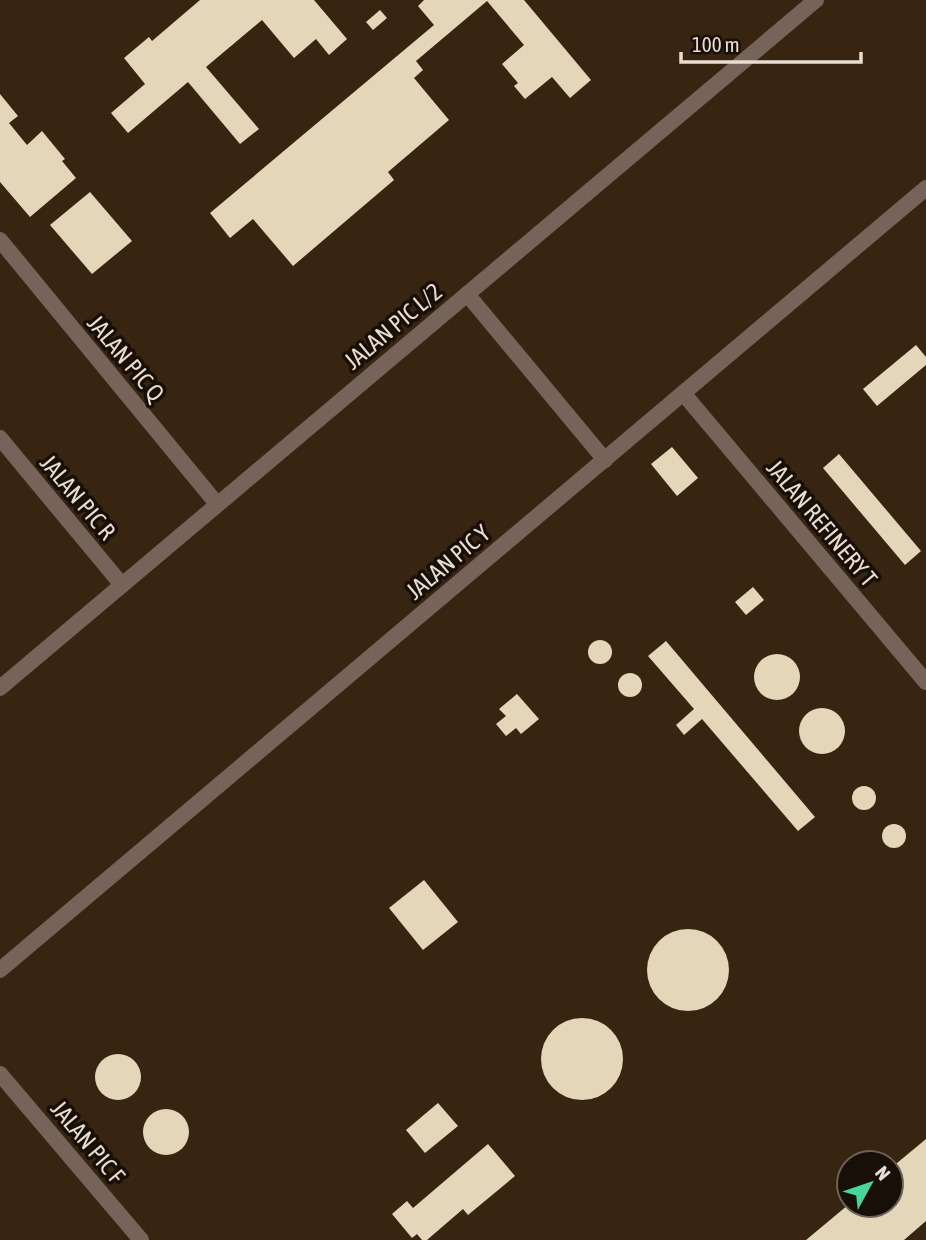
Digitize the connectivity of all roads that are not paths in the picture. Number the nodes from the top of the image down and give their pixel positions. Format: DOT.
graph roads {
  1 [pos="816,0"];
  2 [pos="926,188"];
  3 [pos="0,240"];
  4 [pos="467,294"];
  5 [pos="683,393"];
  6 [pos="0,438"];
  7 [pos="605,460"];
  8 [pos="217,504"];
  9 [pos="122,585"];
  10 [pos="926,682"];
  11 [pos="0,688"];
  12 [pos="0,971"];
  13 [pos="0,1074"];
  14 [pos="141,1240"];
  1 -- 4 [label="street, JALAN PIC L/2"];
  2 -- 5 [label="street, JALAN PIC Y"];
  3 -- 8 [label="street, JALAN PIC Q"];
  4 -- 7 [label="street"];
  4 -- 8 [label="street, JALAN PIC L/2"];
  5 -- 7 [label="street, JALAN PIC Y"];
  5 -- 10 [label="street, JALAN REFINERY T"];
  6 -- 9 [label="street, JALAN PIC R"];
  7 -- 12 [label="street, JALAN PIC Y"];
  8 -- 9 [label="street, JALAN PIC L/2"];
  9 -- 11 [label="street, JALAN PIC L/2"];
  13 -- 14 [label="street, JALAN PIC F"];
}
